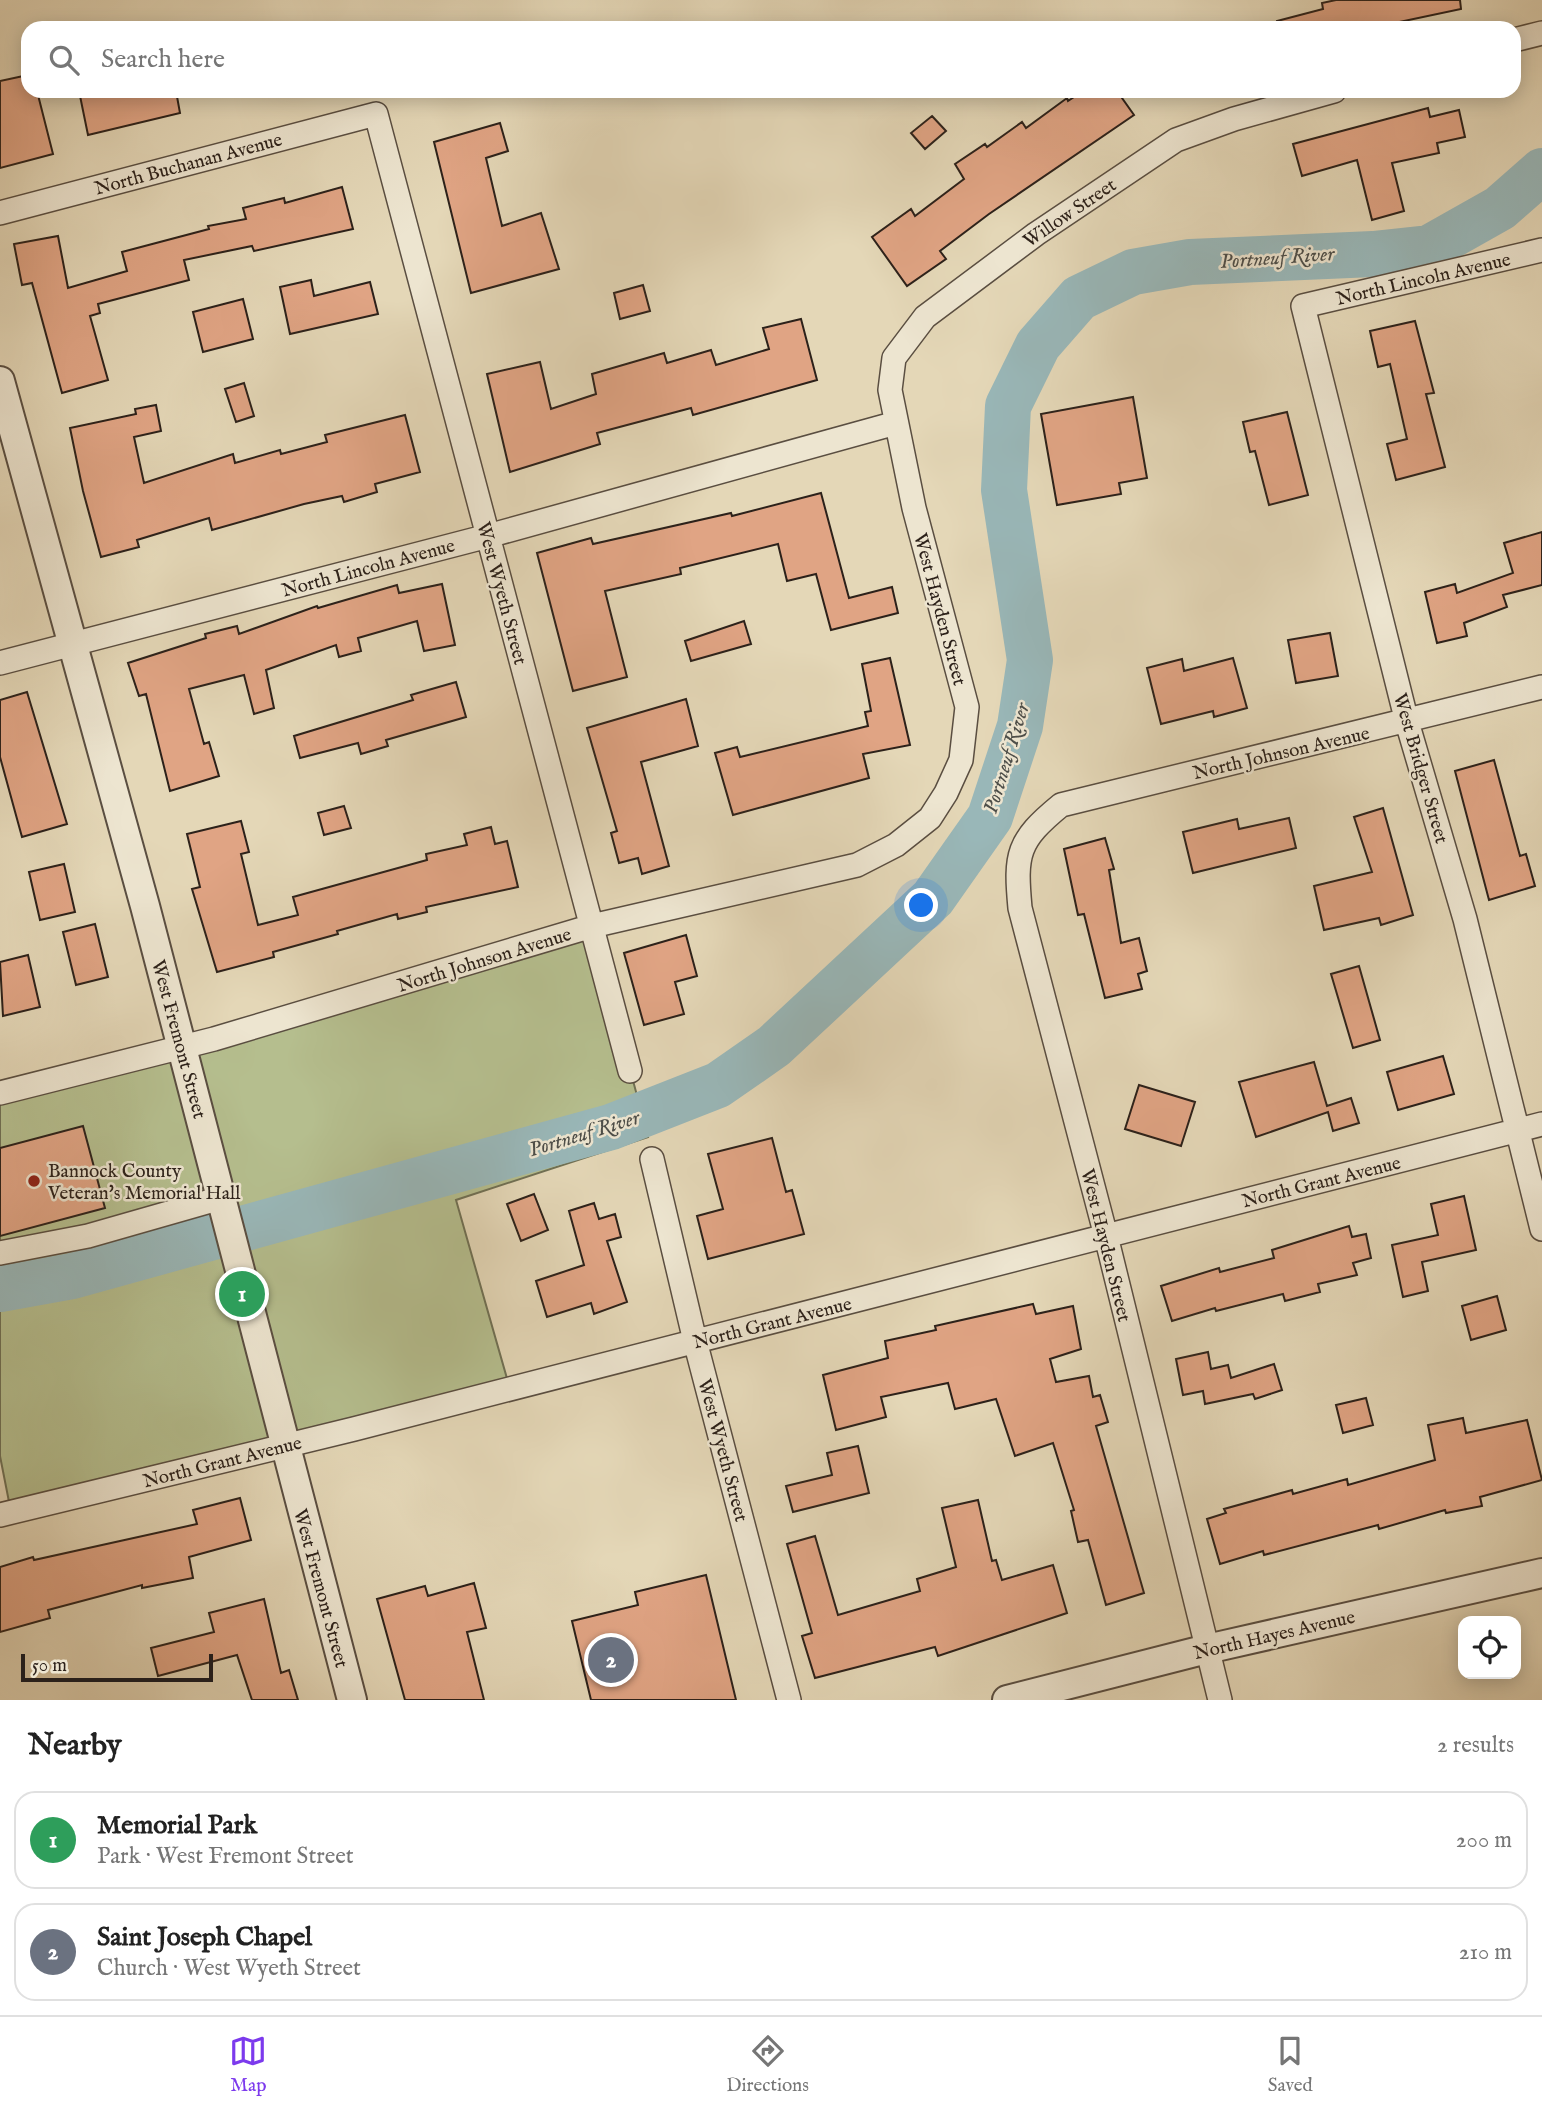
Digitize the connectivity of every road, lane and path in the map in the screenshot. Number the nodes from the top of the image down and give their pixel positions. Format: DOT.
graph roads {
  1 [pos="1542,33"];
  2 [pos="1521,38"];
  3 [pos="1311,98"];
  4 [pos="376,114"];
  5 [pos="0,213"];
  6 [pos="1542,250"];
  7 [pos="1303,306"];
  8 [pos="0,380"];
  9 [pos="896,423"];
  10 [pos="488,536"];
  11 [pos="71,645"];
  12 [pos="0,663"];
  13 [pos="1542,687"];
  14 [pos="1407,722"];
  15 [pos="946,793"];
  16 [pos="1061,805"];
  17 [pos="592,926"];
  18 [pos="181,1048"];
  19 [pos="631,1071"];
  20 [pos="0,1093"];
  21 [pos="1542,1124"];
  22 [pos="1516,1131"];
  23 [pos="652,1159"];
  24 [pos="222,1198"];
  25 [pos="1542,1229"];
  26 [pos="1106,1236"];
  27 [pos="0,1253"];
  28 [pos="695,1341"];
  29 [pos="286,1446"];
  30 [pos="0,1515"];
  31 [pos="1542,1573"];
  32 [pos="1207,1649"];
  33 [pos="352,1700"];
  34 [pos="789,1700"];
  35 [pos="1007,1700"];
  36 [pos="1220,1700"];
  1 -- 2 [label="street"];
  3 -- 9 [label="street, Willow Street"];
  4 -- 5 [label="street, North Buchanan Avenue"];
  4 -- 10 [label="street, West Wyeth Street"];
  6 -- 7 [label="street, North Lincoln Avenue"];
  7 -- 14 [label="street, West Bridger Street"];
  8 -- 11 [label="street, West Fremont Street"];
  9 -- 10 [label="street, North Lincoln Avenue"];
  9 -- 15 [label="street, West Hayden Street"];
  10 -- 11 [label="street, North Lincoln Avenue"];
  10 -- 17 [label="street, West Wyeth Street"];
  11 -- 12 [label="street, North Lincoln Avenue"];
  11 -- 18 [label="street, West Fremont Street"];
  13 -- 14 [label="street, North Johnson Avenue"];
  14 -- 16 [label="street, North Johnson Avenue"];
  14 -- 22 [label="street, West Bridger Street"];
  15 -- 17 [label="street, North Johnson Avenue"];
  16 -- 26 [label="street, West Hayden Street"];
  17 -- 18 [label="street, North Johnson Avenue"];
  17 -- 19 [label="street, West Wyeth Street"];
  18 -- 20 [label="street, North Johnson Avenue"];
  18 -- 24 [label="street, West Fremont Street"];
  21 -- 22 [label="street, North Grant Avenue"];
  22 -- 25 [label="street, West Bridger Street"];
  22 -- 26 [label="street, North Grant Avenue"];
  23 -- 28 [label="street, West Wyeth Street"];
  24 -- 27 [label="street"];
  24 -- 29 [label="street, West Fremont Street"];
  26 -- 28 [label="street, North Grant Avenue"];
  26 -- 32 [label="street, West Hayden Street"];
  28 -- 29 [label="street, North Grant Avenue"];
  28 -- 34 [label="street, West Wyeth Street"];
  29 -- 30 [label="street, North Grant Avenue"];
  29 -- 33 [label="street, West Fremont Street"];
  31 -- 32 [label="street, North Hayes Avenue"];
  32 -- 35 [label="street, North Hayes Avenue"];
  32 -- 36 [label="street, West Hayden Street"];
}
